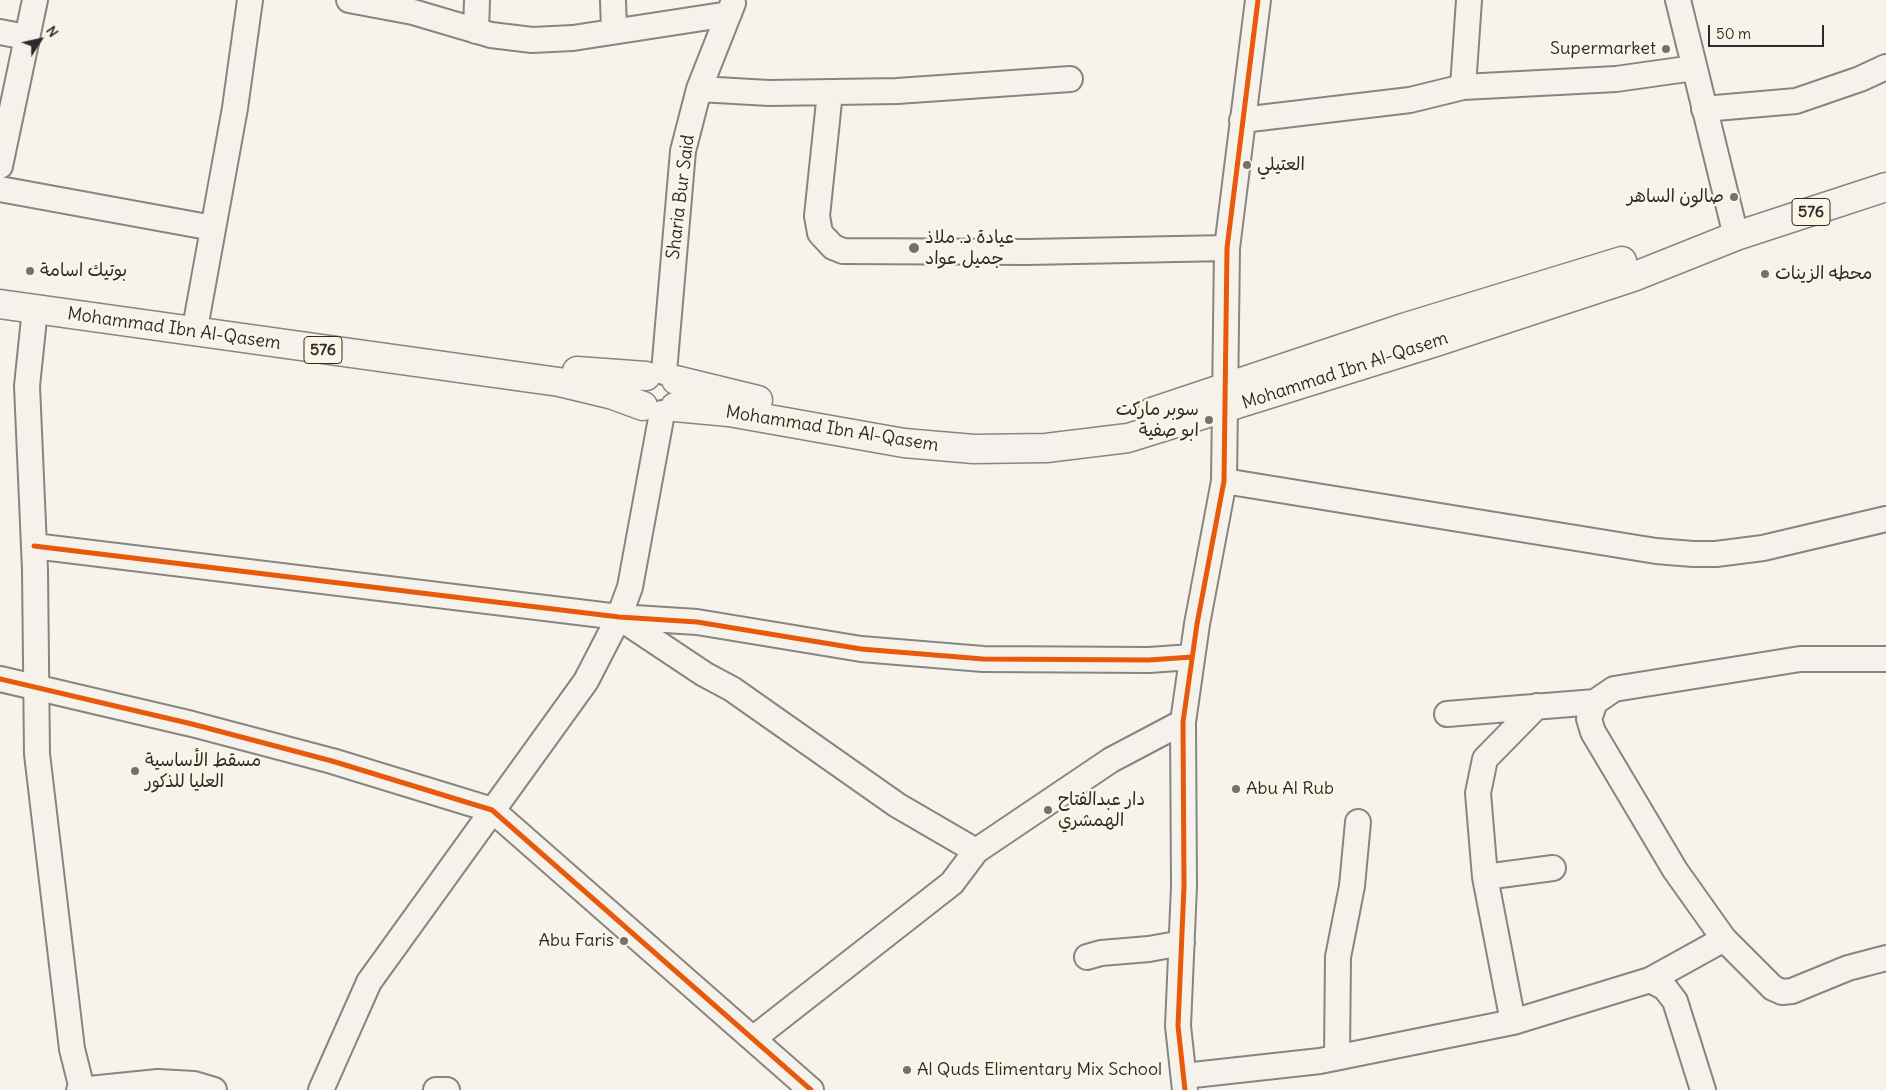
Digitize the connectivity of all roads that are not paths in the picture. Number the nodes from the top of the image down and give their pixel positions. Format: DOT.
graph roads {
  1 [pos="35,0"];
  2 [pos="250,0"];
  3 [pos="348,0"];
  4 [pos="477,0"];
  5 [pos="613,0"];
  6 [pos="1258,0"];
  7 [pos="1469,0"];
  8 [pos="1678,0"];
  9 [pos="732,7"];
  10 [pos="476,31"];
  11 [pos="614,31"];
  12 [pos="0,32"];
  13 [pos="26,37"];
  14 [pos="1886,67"];
  15 [pos="1694,68"];
  16 [pos="1070,79"];
  17 [pos="1463,87"];
  18 [pos="699,89"];
  19 [pos="830,92"];
  20 [pos="1704,109"];
  21 [pos="1242,120"];
  22 [pos="4,127"];
  23 [pos="0,166"];
  24 [pos="1886,187"];
  25 [pos="0,189"];
  26 [pos="213,228"];
  27 [pos="1736,236"];
  28 [pos="1227,248"];
  29 [pos="0,289"];
  30 [pos="0,304"];
  31 [pos="35,309"];
  32 [pos="197,317"];
  33 [pos="662,376"];
  34 [pos="1225,398"];
  35 [pos="660,409"];
  36 [pos="1224,482"];
  37 [pos="1886,520"];
  38 [pos="34,546"];
  39 [pos="619,617"];
  40 [pos="1192,657"];
  41 [pos="1886,659"];
  42 [pos="0,679"];
  43 [pos="36,688"];
  44 [pos="1595,702"];
  45 [pos="1537,706"];
  46 [pos="1447,714"];
  47 [pos="1183,722"];
  48 [pos="492,810"];
  49 [pos="1358,822"];
  50 [pos="976,851"];
  51 [pos="1553,868"];
  52 [pos="1485,878"];
  53 [pos="1724,939"];
  54 [pos="1182,943"];
  55 [pos="1087,957"];
  56 [pos="1886,958"];
  57 [pos="1650,980"];
  58 [pos="1514,1022"];
  59 [pos="754,1038"];
  60 [pos="1337,1057"];
  61 [pos="1184,1083"];
  62 [pos="80,1090"];
  63 [pos="214,1090"];
  64 [pos="321,1090"];
  65 [pos="436,1090"];
  66 [pos="447,1090"];
  67 [pos="811,1090"];
  68 [pos="1703,1090"];
  1 -- 13 [label="street"];
  2 -- 26 [label="street"];
  3 -- 10 [label="street"];
  4 -- 10 [label="street"];
  5 -- 11 [label="street"];
  6 -- 21 [label="street"];
  7 -- 17 [label="street"];
  8 -- 15 [label="street"];
  9 -- 11 [label="street"];
  9 -- 18 [label="street, Sharia Bur Said"];
  10 -- 11 [label="street"];
  12 -- 13 [label="street"];
  13 -- 22 [label="street"];
  14 -- 20 [label="street"];
  15 -- 17 [label="street"];
  15 -- 20 [label="street"];
  16 -- 19 [label="street"];
  17 -- 21 [label="street"];
  18 -- 19 [label="street"];
  18 -- 33 [label="street, Sharia Bur Said"];
  19 -- 28 [label="street"];
  20 -- 27 [label="street"];
  21 -- 28 [label="street"];
  22 -- 23 [label="street"];
  24 -- 27 [label="main road, Mohammad Ibn Al-Qasem / 576"];
  25 -- 26 [label="street"];
  26 -- 32 [label="street"];
  27 -- 34 [label="main road, Mohammad Ibn Al-Qasem / 576"];
  28 -- 34 [label="street"];
  29 -- 32 [label="main road, Mohammad Ibn Al-Qasem"];
  30 -- 31 [label="main road, Mohammad Ibn Al-Qasem / 576"];
  31 -- 35 [label="main road, Mohammad Ibn Al-Qasem / 576"];
  31 -- 38 [label="street"];
  32 -- 33 [label="main road, Mohammad Ibn Al-Qasem"];
  33 -- 34 [label="main road, Mohammad Ibn Al-Qasem / 576"];
  33 -- 35 [label="main road"];
  33 -- 35 [label="main road"];
  34 -- 35 [label="main road, Mohammad Ibn Al-Qasem / 576"];
  34 -- 36 [label="street"];
  35 -- 39 [label="street"];
  36 -- 37 [label="street"];
  36 -- 40 [label="street"];
  38 -- 39 [label="street"];
  38 -- 43 [label="street"];
  39 -- 40 [label="street"];
  39 -- 48 [label="street"];
  39 -- 50 [label="street"];
  40 -- 47 [label="street"];
  41 -- 44 [label="street"];
  42 -- 43 [label="street"];
  43 -- 48 [label="street"];
  43 -- 62 [label="street"];
  44 -- 45 [label="street"];
  44 -- 53 [label="street"];
  45 -- 46 [label="street"];
  45 -- 52 [label="street"];
  47 -- 50 [label="street"];
  47 -- 54 [label="street"];
  48 -- 59 [label="street"];
  48 -- 64 [label="street"];
  49 -- 60 [label="street"];
  50 -- 59 [label="street"];
  51 -- 52 [label="street"];
  52 -- 58 [label="street"];
  53 -- 56 [label="street"];
  53 -- 57 [label="street"];
  54 -- 55 [label="street"];
  54 -- 61 [label="street"];
  57 -- 58 [label="street"];
  57 -- 68 [label="street"];
  58 -- 60 [label="street"];
  59 -- 67 [label="street"];
  60 -- 61 [label="street"];
  62 -- 63 [label="street"];
  65 -- 66 [label="street"];
}
